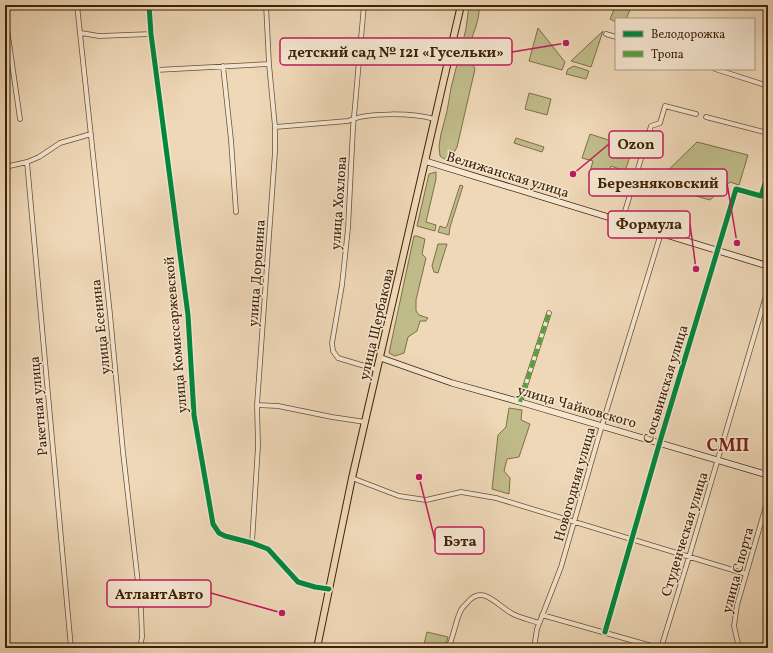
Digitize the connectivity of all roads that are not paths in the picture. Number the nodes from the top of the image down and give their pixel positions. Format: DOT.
graph roads {
  1 [pos="77,5"];
  2 [pos="150,5"];
  3 [pos="266,5"];
  4 [pos="364,5"];
  5 [pos="461,5"];
  6 [pos="5,15"];
  7 [pos="81,33"];
  8 [pos="151,34"];
  9 [pos="606,34"];
  10 [pos="615,37"];
  11 [pos="269,64"];
  12 [pos="223,66"];
  13 [pos="156,70"];
  14 [pos="718,70"];
  15 [pos="768,86"];
  16 [pos="696,114"];
  17 [pos="706,117"];
  18 [pos="354,118"];
  19 [pos="20,119"];
  20 [pos="434,119"];
  21 [pos="275,127"];
  22 [pos="768,133"];
  23 [pos="91,134"];
  24 [pos="27,162"];
  25 [pos="424,162"];
  26 [pos="5,167"];
  27 [pos="768,174"];
  28 [pos="236,212"];
  29 [pos="622,221"];
  30 [pos="661,233"];
  31 [pos="718,250"];
  32 [pos="768,266"];
  33 [pos="768,289"];
  34 [pos="550,313"];
  35 [pos="381,358"];
  36 [pos="378,370"];
  37 [pos="520,402"];
  38 [pos="257,405"];
  39 [pos="365,422"];
  40 [pos="602,426"];
  41 [pos="660,443"];
  42 [pos="718,460"];
  43 [pos="768,475"];
  44 [pos="352,478"];
  45 [pos="768,499"];
  46 [pos="574,522"];
  47 [pos="631,540"];
  48 [pos="252,543"];
  49 [pos="689,557"];
  50 [pos="746,574"];
  51 [pos="329,589"];
  52 [pos="542,615"];
  53 [pos="539,623"];
  54 [pos="605,632"];
  55 [pos="768,644"];
  56 [pos="71,648"];
  57 [pos="140,648"];
  58 [pos="317,648"];
  59 [pos="448,648"];
  60 [pos="534,648"];
  61 [pos="660,648"];
  62 [pos="739,648"];
  63 [pos="757,648"];
  1 -- 7 [label="street, улица Есенина"];
  2 -- 8 [label="street, улица Комиссаржевской"];
  3 -- 11 [label="street, улица Доронина"];
  4 -- 18 [label="street, улица Хохлова"];
  5 -- 20 [label="main road, улица Щербакова"];
  6 -- 19 [label="street"];
  7 -- 8 [label="street"];
  7 -- 23 [label="street, улица Есенина"];
  8 -- 13 [label="street, улица Комиссаржевской"];
  9 -- 10 [label="street"];
  11 -- 12 [label="street"];
  11 -- 21 [label="street, улица Доронина"];
  12 -- 13 [label="street"];
  12 -- 28 [label="street"];
  13 -- 48 [label="street, улица Комиссаржевской"];
  14 -- 15 [label="street"];
  16 -- 29 [label="street"];
  17 -- 22 [label="street"];
  18 -- 20 [label="street"];
  18 -- 21 [label="street"];
  18 -- 36 [label="street, улица Хохлова"];
  20 -- 25 [label="main road, улица Щербакова"];
  21 -- 38 [label="street, улица Доронина"];
  23 -- 24 [label="street"];
  23 -- 57 [label="street, улица Есенина"];
  24 -- 26 [label="street"];
  24 -- 56 [label="street, Ракетная улица"];
  25 -- 29 [label="street, Велижанская улица"];
  25 -- 35 [label="main road, улица Щербакова"];
  27 -- 31 [label="street, Сосьвинская улица"];
  29 -- 30 [label="street, Велижанская улица"];
  30 -- 31 [label="street, Велижанская улица"];
  30 -- 40 [label="street, Новогодняя улица"];
  31 -- 32 [label="street, Велижанская улица"];
  31 -- 41 [label="street, Сосьвинская улица"];
  33 -- 42 [label="street, Студенческая улица"];
  34 -- 37 [label="street"];
  35 -- 36 [label="main road, улица Щербакова"];
  35 -- 37 [label="street, улица Чайковского"];
  36 -- 39 [label="main road, улица Щербакова"];
  37 -- 40 [label="street, улица Чайковского"];
  38 -- 39 [label="street"];
  38 -- 48 [label="street, улица Доронина"];
  39 -- 44 [label="main road, улица Щербакова"];
  40 -- 41 [label="street, улица Чайковского"];
  40 -- 46 [label="street, Новогодняя улица"];
  41 -- 42 [label="street, улица Чайковского"];
  41 -- 47 [label="street, Сосьвинская улица"];
  42 -- 43 [label="street, улица Чайковского"];
  42 -- 49 [label="street, Студенческая улица"];
  44 -- 46 [label="street"];
  44 -- 51 [label="main road, улица Щербакова"];
  45 -- 50 [label="street, улица Спорта"];
  46 -- 47 [label="street"];
  46 -- 52 [label="street, Новогодняя улица"];
  47 -- 49 [label="street"];
  47 -- 54 [label="street, Сосьвинская улица"];
  48 -- 51 [label="street, улица Комиссаржевской"];
  49 -- 50 [label="street"];
  49 -- 61 [label="street, Студенческая улица"];
  50 -- 62 [label="street, улица Спорта"];
  51 -- 58 [label="main road, улица Щербакова"];
  52 -- 53 [label="street, Новогодняя улица"];
  52 -- 54 [label="street"];
  53 -- 59 [label="street"];
  53 -- 60 [label="street, Новогодняя улица"];
  54 -- 61 [label="street"];
  55 -- 63 [label="street"];
}
